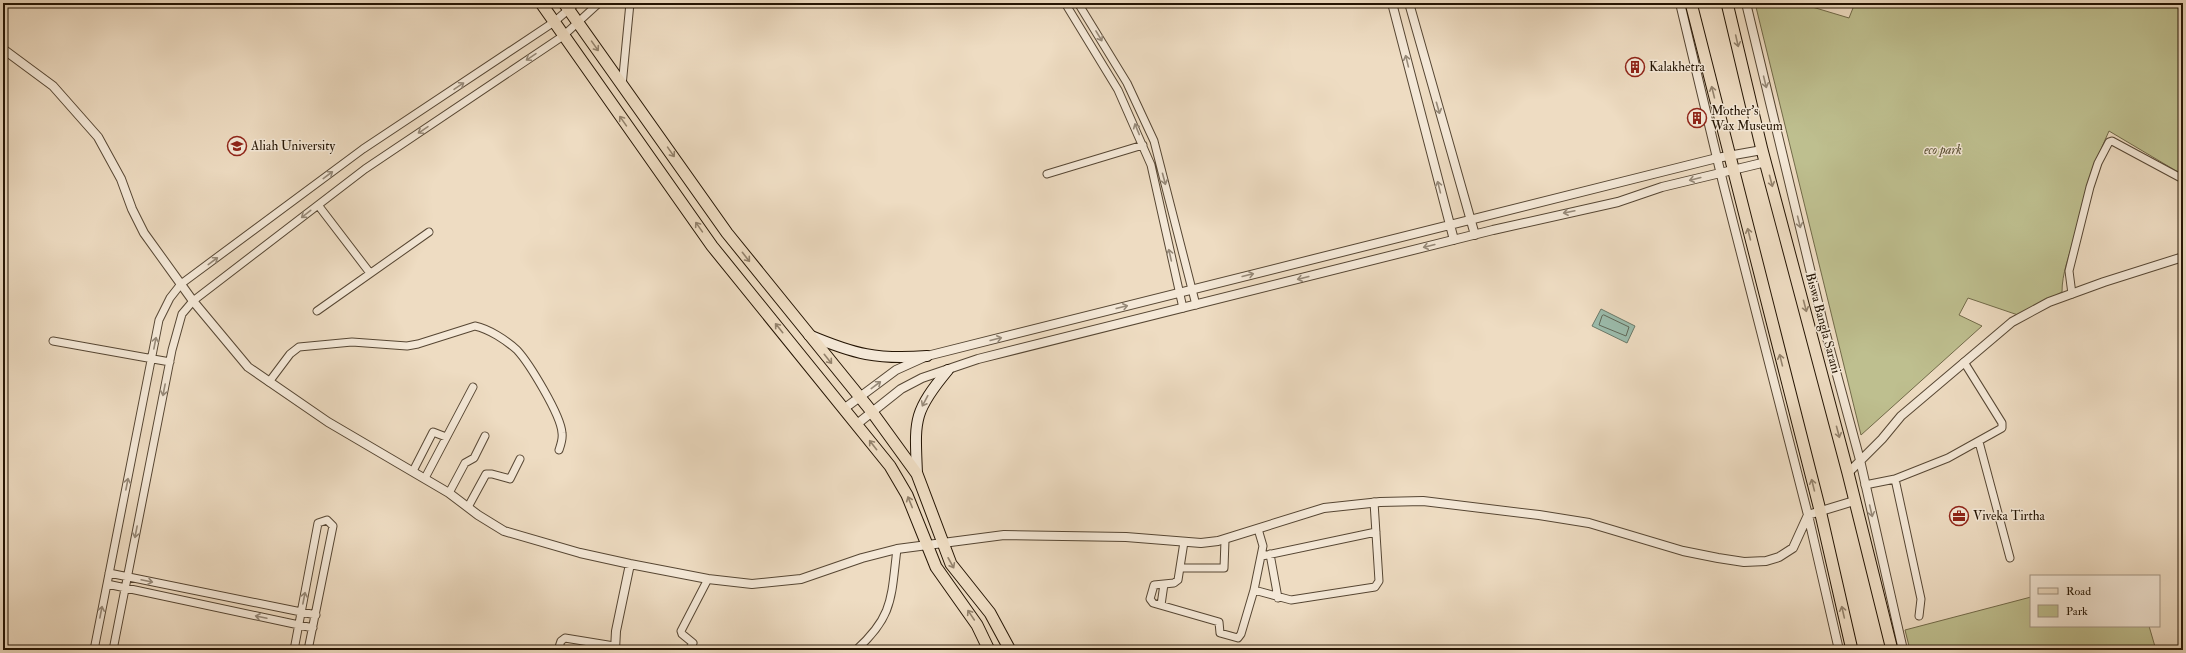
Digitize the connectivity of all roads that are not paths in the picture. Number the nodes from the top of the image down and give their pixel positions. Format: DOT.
graph roads {
  1 [pos="541,3"];
  2 [pos="599,3"];
  3 [pos="630,3"];
  4 [pos="1065,3"];
  5 [pos="1078,3"];
  6 [pos="1392,3"];
  7 [pos="1409,3"];
  8 [pos="1680,3"];
  9 [pos="1691,3"];
  10 [pos="1727,3"];
  11 [pos="1746,3"];
  12 [pos="570,5"];
  13 [pos="554,22"];
  14 [pos="579,23"];
  15 [pos="563,36"];
  16 [pos="3,49"];
  17 [pos="622,86"];
  18 [pos="1143,145"];
  19 [pos="1762,150"];
  20 [pos="1729,157"];
  21 [pos="1717,158"];
  22 [pos="1766,162"];
  23 [pos="1733,170"];
  24 [pos="1720,172"];
  25 [pos="1047,174"];
  26 [pos="2179,177"];
  27 [pos="318,204"];
  28 [pos="1470,220"];
  29 [pos="1449,225"];
  30 [pos="429,232"];
  31 [pos="1475,235"];
  32 [pos="1454,240"];
  33 [pos="2183,257"];
  34 [pos="370,274"];
  35 [pos="181,284"];
  36 [pos="1191,290"];
  37 [pos="1178,293"];
  38 [pos="2072,294"];
  39 [pos="193,302"];
  40 [pos="1196,305"];
  41 [pos="1183,308"];
  42 [pos="317,311"];
  43 [pos="807,334"];
  44 [pos="53,340"];
  45 [pos="927,356"];
  46 [pos="152,359"];
  47 [pos="170,362"];
  48 [pos="1964,362"];
  49 [pos="948,370"];
  50 [pos="269,382"];
  51 [pos="473,387"];
  52 [pos="859,398"];
  53 [pos="845,408"];
  54 [pos="872,412"];
  55 [pos="857,424"];
  56 [pos="485,436"];
  57 [pos="446,437"];
  58 [pos="1979,442"];
  59 [pos="559,450"];
  60 [pos="520,459"];
  61 [pos="1860,460"];
  62 [pos="413,471"];
  63 [pos="1848,472"];
  64 [pos="917,474"];
  65 [pos="425,478"];
  66 [pos="1895,479"];
  67 [pos="1865,485"];
  68 [pos="449,493"];
  69 [pos="1854,501"];
  70 [pos="1374,502"];
  71 [pos="468,507"];
  72 [pos="1820,510"];
  73 [pos="1808,515"];
  74 [pos="1258,530"];
  75 [pos="1376,532"];
  76 [pos="1225,540"];
  77 [pos="1184,542"];
  78 [pos="942,544"];
  79 [pos="927,546"];
  80 [pos="898,549"];
  81 [pos="1270,554"];
  82 [pos="1262,556"];
  83 [pos="2010,558"];
  84 [pos="630,564"];
  85 [pos="1181,568"];
  86 [pos="109,573"];
  87 [pos="127,577"];
  88 [pos="708,579"];
  89 [pos="106,584"];
  90 [pos="1164,584"];
  91 [pos="125,589"];
  92 [pos="1254,590"];
  93 [pos="1278,598"];
  94 [pos="1161,605"];
  95 [pos="301,612"];
  96 [pos="316,615"];
  97 [pos="1919,616"];
  98 [pos="299,625"];
  99 [pos="313,628"];
  100 [pos="615,648"];
  101 [pos="94,650"];
  102 [pos="113,650"];
  103 [pos="294,650"];
  104 [pos="308,650"];
  105 [pos="558,650"];
  106 [pos="689,650"];
  107 [pos="856,650"];
  108 [pos="989,650"];
  109 [pos="1010,650"];
  110 [pos="1839,650"];
  111 [pos="1852,650"];
  112 [pos="1892,650"];
  113 [pos="1903,650"];
  1 -- 13 [label="main road"];
  2 -- 14 [label="street"];
  3 -- 17 [label="street"];
  18 -- 4 [label="street, one-way"];
  5 -- 36 [label="street, one-way"];
  29 -- 6 [label="street, one-way"];
  7 -- 28 [label="street, one-way"];
  8 -- 21 [label="street"];
  20 -- 9 [label="main road, one-way"];
  10 -- 19 [label="main road, Biswa Bangla Sarani, one-way"];
  11 -- 61 [label="street, one-way"];
  12 -- 13 [label="street"];
  12 -- 14 [label="main road"];
  13 -- 15 [label="main road"];
  35 -- 13 [label="street, one-way"];
  14 -- 15 [label="street"];
  14 -- 17 [label="main road, one-way"];
  15 -- 27 [label="street, one-way"];
  53 -- 15 [label="main road, one-way"];
  16 -- 35 [label="street"];
  17 -- 43 [label="main road, one-way"];
  18 -- 25 [label="street"];
  37 -- 18 [label="street, one-way"];
  19 -- 20 [label="street"];
  19 -- 22 [label="main road, Biswa Bangla Sarani"];
  20 -- 21 [label="street"];
  20 -- 23 [label="main road"];
  21 -- 24 [label="street"];
  21 -- 28 [label="street"];
  22 -- 23 [label="street"];
  22 -- 63 [label="main road, Biswa Bangla Sarani, one-way"];
  23 -- 24 [label="street"];
  72 -- 23 [label="main road, one-way"];
  24 -- 31 [label="street, one-way"];
  24 -- 73 [label="street"];
  26 -- 38 [label="street"];
  27 -- 34 [label="street"];
  27 -- 39 [label="street, one-way"];
  28 -- 29 [label="street"];
  28 -- 31 [label="street"];
  29 -- 32 [label="street"];
  36 -- 29 [label="street, one-way"];
  30 -- 34 [label="street"];
  31 -- 32 [label="street"];
  32 -- 40 [label="street, one-way"];
  33 -- 38 [label="street"];
  34 -- 42 [label="street"];
  35 -- 39 [label="street"];
  46 -- 35 [label="street, one-way"];
  36 -- 37 [label="street"];
  36 -- 40 [label="street"];
  37 -- 41 [label="street"];
  45 -- 37 [label="street, one-way"];
  38 -- 48 [label="street"];
  39 -- 47 [label="street"];
  39 -- 50 [label="street"];
  40 -- 41 [label="street"];
  41 -- 49 [label="street"];
  43 -- 45 [label="main road"];
  43 -- 52 [label="main road, one-way"];
  44 -- 46 [label="street"];
  52 -- 45 [label="street, one-way"];
  46 -- 47 [label="street"];
  86 -- 46 [label="street, one-way"];
  47 -- 87 [label="street, one-way"];
  48 -- 58 [label="street"];
  48 -- 61 [label="street"];
  49 -- 54 [label="street"];
  49 -- 64 [label="main road, one-way"];
  50 -- 59 [label="street"];
  50 -- 62 [label="street"];
  51 -- 57 [label="street"];
  52 -- 53 [label="street"];
  52 -- 54 [label="main road"];
  53 -- 55 [label="main road"];
  54 -- 55 [label="street"];
  54 -- 64 [label="main road"];
  79 -- 55 [label="main road, one-way"];
  56 -- 68 [label="street"];
  57 -- 62 [label="street"];
  57 -- 65 [label="street"];
  58 -- 66 [label="street"];
  58 -- 83 [label="street"];
  60 -- 71 [label="street"];
  61 -- 63 [label="street"];
  61 -- 67 [label="street"];
  62 -- 65 [label="street"];
  63 -- 69 [label="main road, Biswa Bangla Sarani"];
  64 -- 78 [label="main road"];
  65 -- 68 [label="street"];
  66 -- 67 [label="street"];
  66 -- 97 [label="street"];
  67 -- 113 [label="street, one-way"];
  68 -- 71 [label="street"];
  69 -- 72 [label="street"];
  69 -- 112 [label="main road, Biswa Bangla Sarani"];
  70 -- 73 [label="street"];
  70 -- 74 [label="street"];
  70 -- 75 [label="street"];
  71 -- 84 [label="street"];
  72 -- 73 [label="street"];
  111 -- 72 [label="main road, one-way"];
  73 -- 110 [label="street"];
  74 -- 76 [label="street"];
  74 -- 82 [label="street"];
  75 -- 81 [label="street"];
  75 -- 93 [label="street"];
  76 -- 77 [label="street"];
  76 -- 85 [label="street"];
  77 -- 78 [label="street"];
  77 -- 85 [label="street"];
  78 -- 79 [label="street"];
  78 -- 109 [label="main road, one-way"];
  79 -- 80 [label="street"];
  108 -- 79 [label="main road, one-way"];
  80 -- 88 [label="street"];
  80 -- 107 [label="street"];
  81 -- 82 [label="street"];
  81 -- 93 [label="street"];
  82 -- 92 [label="street"];
  84 -- 88 [label="street"];
  84 -- 100 [label="street"];
  85 -- 90 [label="street"];
  86 -- 87 [label="street"];
  86 -- 89 [label="street"];
  87 -- 91 [label="street"];
  87 -- 95 [label="street, one-way"];
  88 -- 106 [label="street"];
  89 -- 91 [label="street"];
  101 -- 89 [label="street, one-way"];
  90 -- 94 [label="street"];
  90 -- 94 [label="street"];
  98 -- 91 [label="street, one-way"];
  91 -- 102 [label="street"];
  92 -- 93 [label="street"];
  92 -- 94 [label="street"];
  95 -- 96 [label="street"];
  95 -- 96 [label="street, one-way"];
  95 -- 98 [label="street"];
  96 -- 99 [label="street"];
  98 -- 99 [label="street"];
  98 -- 103 [label="street"];
  99 -- 104 [label="street"];
  100 -- 105 [label="street"];
}
